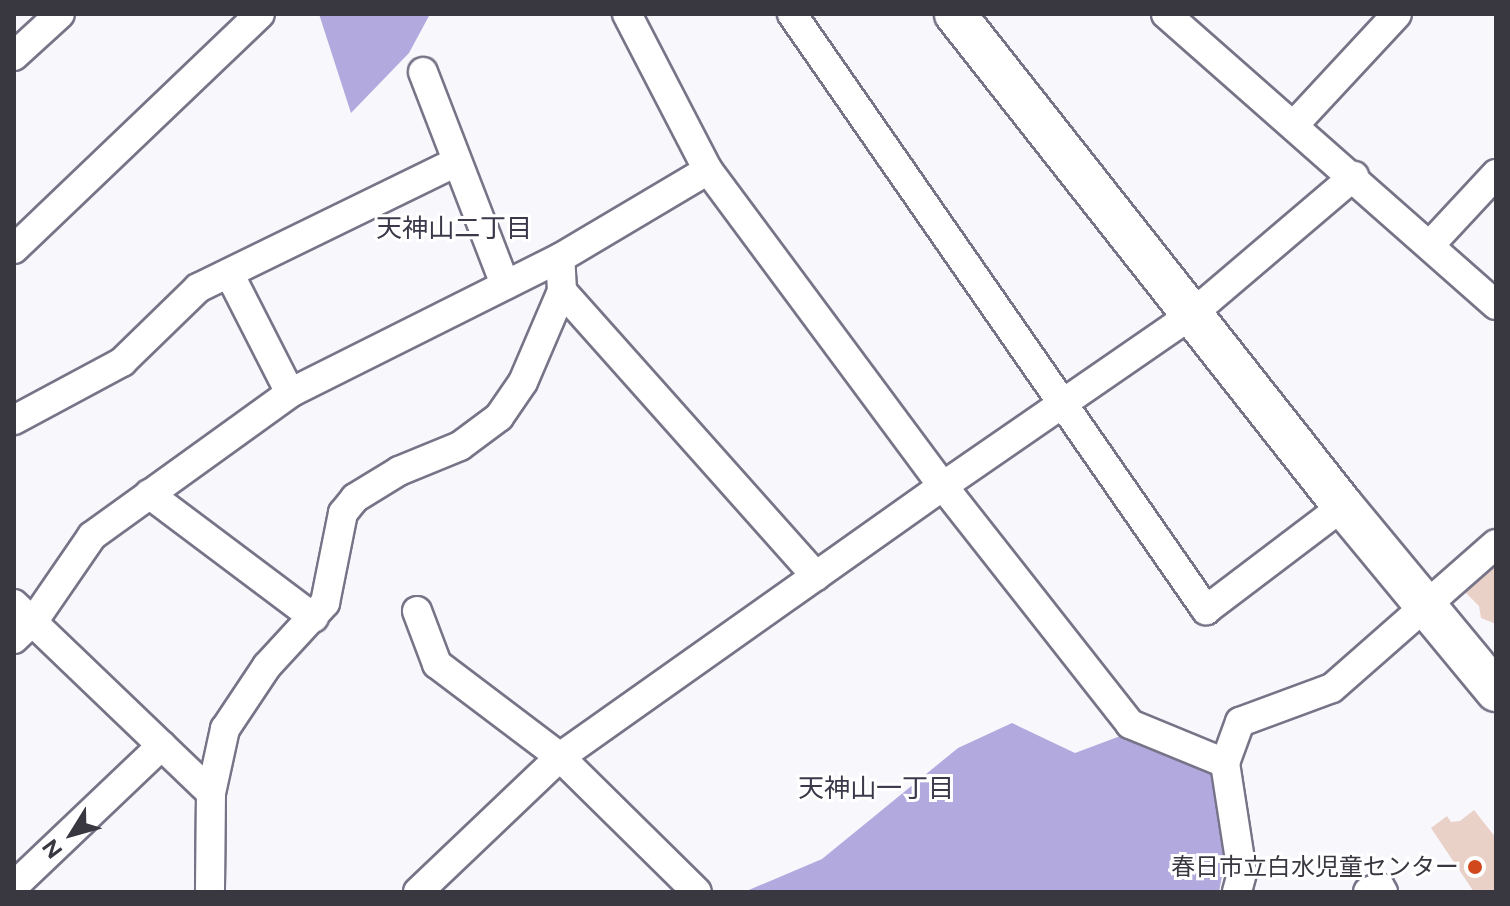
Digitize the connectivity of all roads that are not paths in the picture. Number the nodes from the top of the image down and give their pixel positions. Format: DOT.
graph roads {
  1 [pos="60,14"];
  2 [pos="260,14"];
  3 [pos="627,14"];
  4 [pos="792,14"];
  5 [pos="955,14"];
  6 [pos="1166,14"];
  7 [pos="1397,14"];
  8 [pos="14,56"];
  9 [pos="423,72"];
  10 [pos="1294,125"];
  11 [pos="454,163"];
  12 [pos="708,170"];
  13 [pos="1496,174"];
  14 [pos="1354,176"];
  15 [pos="1430,245"];
  16 [pos="14,249"];
  17 [pos="560,258"];
  18 [pos="230,275"];
  19 [pos="505,285"];
  20 [pos="562,291"];
  21 [pos="1496,305"];
  22 [pos="1192,314"];
  23 [pos="290,393"];
  24 [pos="1058,402"];
  25 [pos="14,420"];
  26 [pos="943,486"];
  27 [pos="149,494"];
  28 [pos="1343,506"];
  29 [pos="1496,544"];
  30 [pos="816,576"];
  31 [pos="1423,606"];
  32 [pos="24,611"];
  33 [pos="417,611"];
  34 [pos="314,618"];
  35 [pos="14,639"];
  36 [pos="1496,691"];
  37 [pos="162,745"];
  38 [pos="560,757"];
  39 [pos="1225,763"];
  40 [pos="211,793"];
  41 [pos="14,886"];
  42 [pos="210,892"];
  43 [pos="418,892"];
  44 [pos="697,892"];
  45 [pos="1237,892"];
  46 [pos="1368,892"];
  47 [pos="1383,892"];
  1 -- 8 [label="street"];
  2 -- 16 [label="street"];
  3 -- 12 [label="street"];
  4 -- 24 [label="street"];
  5 -- 22 [label="street"];
  6 -- 10 [label="street"];
  7 -- 10 [label="street"];
  9 -- 11 [label="street"];
  10 -- 14 [label="street"];
  11 -- 18 [label="street"];
  11 -- 19 [label="street"];
  12 -- 17 [label="street"];
  12 -- 26 [label="street"];
  13 -- 15 [label="street"];
  14 -- 15 [label="street"];
  14 -- 22 [label="street"];
  15 -- 21 [label="street"];
  17 -- 19 [label="street"];
  17 -- 20 [label="street"];
  18 -- 23 [label="street"];
  18 -- 25 [label="street"];
  19 -- 23 [label="street"];
  20 -- 30 [label="street"];
  20 -- 34 [label="street"];
  22 -- 24 [label="street"];
  22 -- 28 [label="street"];
  23 -- 27 [label="street"];
  24 -- 26 [label="street"];
  24 -- 28 [label="street"];
  26 -- 30 [label="street"];
  26 -- 39 [label="street"];
  27 -- 32 [label="street"];
  27 -- 34 [label="street"];
  28 -- 31 [label="street"];
  29 -- 31 [label="street"];
  30 -- 38 [label="street"];
  31 -- 36 [label="street"];
  31 -- 39 [label="street"];
  32 -- 35 [label="street"];
  32 -- 37 [label="street"];
  33 -- 38 [label="street"];
  34 -- 40 [label="street"];
  37 -- 40 [label="street"];
  37 -- 41 [label="street"];
  38 -- 43 [label="street"];
  38 -- 44 [label="street"];
  39 -- 45 [label="street"];
  40 -- 42 [label="street"];
  46 -- 47 [label="street"];
}
